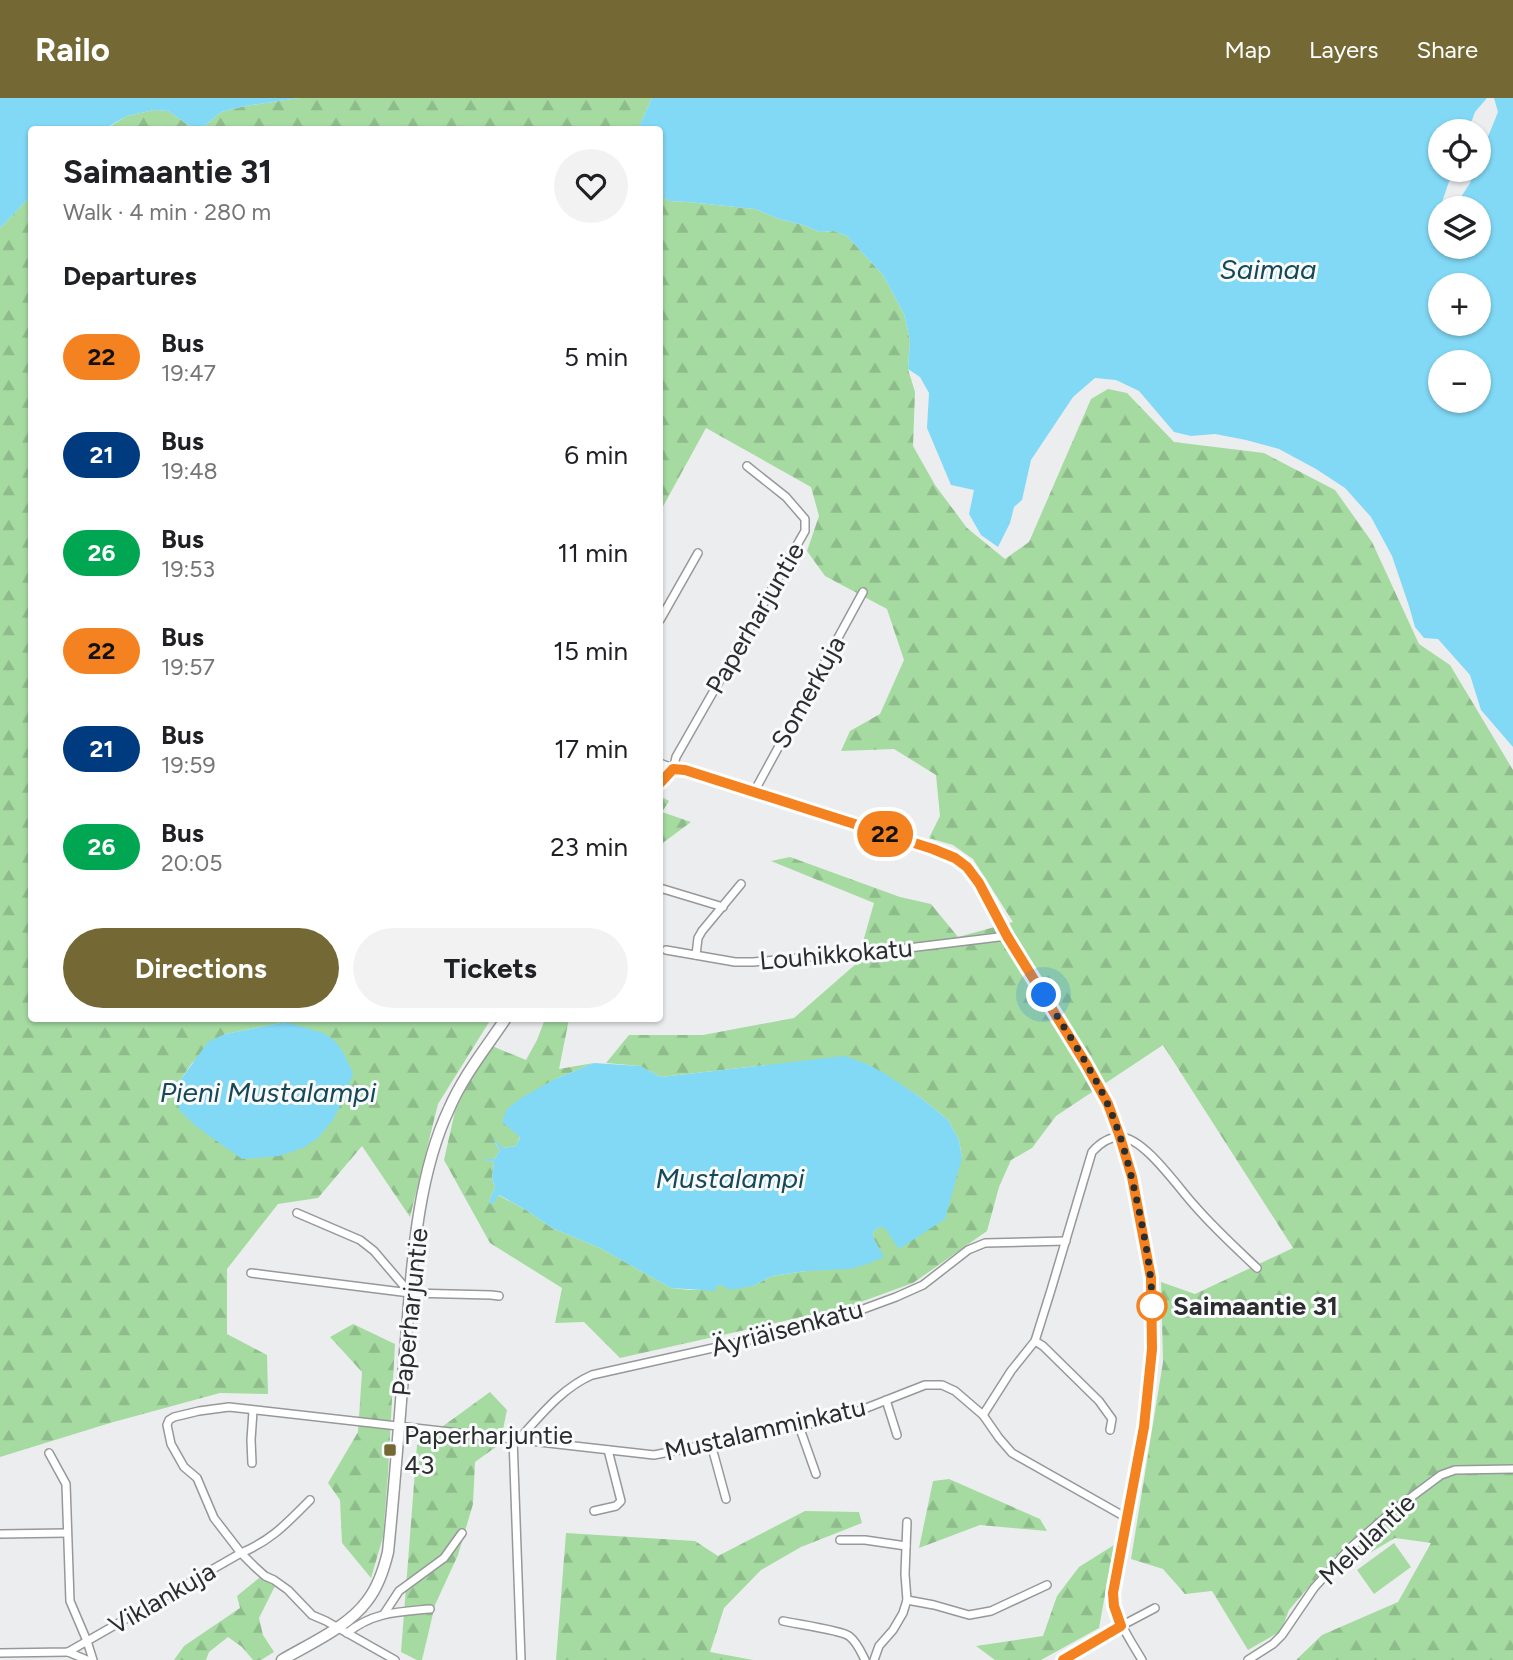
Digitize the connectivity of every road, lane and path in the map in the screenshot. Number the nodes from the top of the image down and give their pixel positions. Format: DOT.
graph roads {
  1 [pos="747,466"];
  2 [pos="698,553"];
  3 [pos="863,592"];
  4 [pos="663,615"];
  5 [pos="663,764"];
  6 [pos="673,769"];
  7 [pos="663,780"];
  8 [pos="754,792"];
  9 [pos="741,884"];
  10 [pos="663,889"];
  11 [pos="723,907"];
  12 [pos="1007,936"];
  13 [pos="666,950"];
  14 [pos="696,955"];
  15 [pos="503,1022"];
  16 [pos="1120,1137"];
  17 [pos="297,1213"];
  18 [pos="1066,1241"];
  19 [pos="1257,1268"];
  20 [pos="251,1272"];
  21 [pos="410,1293"];
  22 [pos="499,1296"];
  23 [pos="1035,1341"];
  24 [pos="887,1400"];
  25 [pos="253,1411"];
  26 [pos="983,1415"];
  27 [pos="799,1426"];
  28 [pos="398,1427"];
  29 [pos="1110,1430"];
  30 [pos="897,1436"];
  31 [pos="516,1439"];
  32 [pos="711,1444"];
  33 [pos="608,1450"];
  34 [pos="49,1453"];
  35 [pos="252,1463"];
  36 [pos="1513,1469"];
  37 [pos="816,1474"];
  38 [pos="726,1499"];
  39 [pos="310,1500"];
  40 [pos="594,1511"];
  41 [pos="1127,1518"];
  42 [pos="907,1522"];
  43 [pos="67,1533"];
  44 [pos="462,1533"];
  45 [pos="0,1534"];
  46 [pos="839,1541"];
  47 [pos="906,1546"];
  48 [pos="241,1553"];
  49 [pos="1047,1585"];
  50 [pos="907,1600"];
  51 [pos="1155,1608"];
  52 [pos="430,1609"];
  53 [pos="384,1614"];
  54 [pos="783,1621"];
  55 [pos="1121,1626"];
  56 [pos="337,1627"];
  57 [pos="347,1633"];
  58 [pos="87,1641"];
  59 [pos="68,1652"];
  60 [pos="0,1653"];
  61 [pos="87,1660"];
  62 [pos="93,1660"];
  63 [pos="282,1660"];
  64 [pos="395,1660"];
  65 [pos="521,1660"];
  66 [pos="865,1660"];
  67 [pos="874,1660"];
  68 [pos="1063,1660"];
  69 [pos="1142,1660"];
  70 [pos="1248,1660"];
  1 -- 6 [label="street, Paperharjuntie"];
  2 -- 4 [label="street"];
  3 -- 8 [label="street, Somerkuja"];
  5 -- 6 [label="street"];
  6 -- 7 [label="street, Paperharjuntie"];
  6 -- 8 [label="street"];
  8 -- 12 [label="street"];
  9 -- 11 [label="street"];
  10 -- 11 [label="street"];
  11 -- 14 [label="street"];
  12 -- 14 [label="street, Louhikkokatu"];
  12 -- 16 [label="street"];
  13 -- 14 [label="street, Louhikkokatu"];
  15 -- 21 [label="street, Paperharjuntie"];
  16 -- 18 [label="street"];
  16 -- 19 [label="street"];
  16 -- 41 [label="street"];
  17 -- 21 [label="street"];
  18 -- 23 [label="street"];
  18 -- 31 [label="street, Äyriäisenkatu"];
  20 -- 21 [label="street"];
  21 -- 22 [label="street"];
  21 -- 28 [label="street, Paperharjuntie"];
  23 -- 26 [label="street"];
  23 -- 29 [label="street"];
  24 -- 26 [label="street, Mustalamminkatu"];
  24 -- 27 [label="street, Mustalamminkatu"];
  24 -- 30 [label="street"];
  25 -- 28 [label="street, Mustalamminkatu"];
  25 -- 35 [label="street"];
  25 -- 48 [label="street, Mustalamminkatu"];
  26 -- 41 [label="street, Mustalamminkatu"];
  27 -- 32 [label="street, Mustalamminkatu"];
  27 -- 37 [label="street"];
  28 -- 31 [label="street, Mustalamminkatu"];
  28 -- 56 [label="street, Paperharjuntie"];
  31 -- 33 [label="street, Mustalamminkatu"];
  31 -- 65 [label="street"];
  32 -- 33 [label="street, Mustalamminkatu"];
  32 -- 38 [label="street"];
  33 -- 40 [label="street"];
  34 -- 43 [label="street"];
  36 -- 70 [label="street, Melulantie"];
  39 -- 48 [label="street, Viklankuja"];
  41 -- 55 [label="street"];
  42 -- 47 [label="street"];
  43 -- 45 [label="street"];
  43 -- 58 [label="street"];
  44 -- 53 [label="street"];
  46 -- 47 [label="street"];
  47 -- 50 [label="street"];
  48 -- 56 [label="street"];
  48 -- 58 [label="street, Viklankuja"];
  49 -- 50 [label="street"];
  50 -- 67 [label="street"];
  51 -- 55 [label="street"];
  52 -- 53 [label="street"];
  53 -- 57 [label="street"];
  54 -- 66 [label="street"];
  55 -- 68 [label="street"];
  55 -- 69 [label="street"];
  56 -- 57 [label="street"];
  56 -- 63 [label="street, Paperharjuntie"];
  57 -- 64 [label="street"];
  58 -- 59 [label="street, Viklankuja"];
  58 -- 62 [label="street"];
  59 -- 60 [label="street, Viklankuja"];
  59 -- 61 [label="street"];
}
